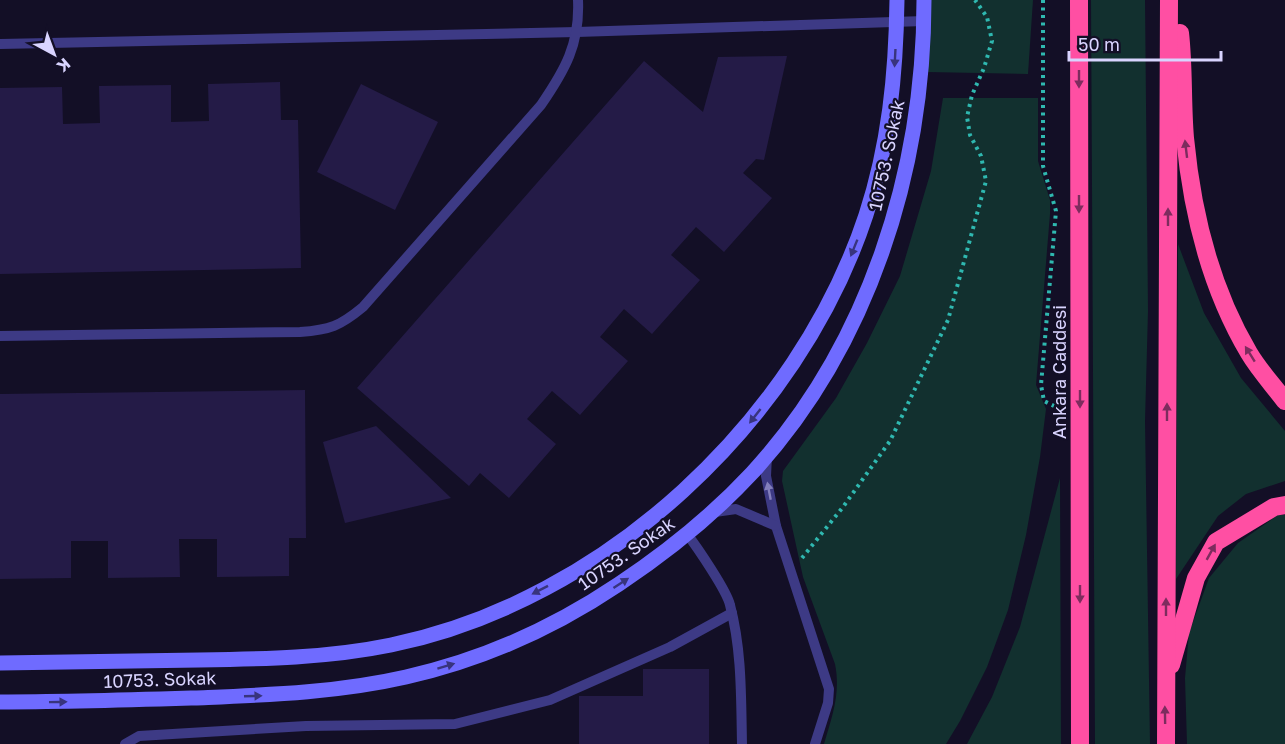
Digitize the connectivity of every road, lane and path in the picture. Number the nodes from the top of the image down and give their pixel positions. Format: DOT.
graph roads {
  1 [pos="578,0"];
  2 [pos="897,0"];
  3 [pos="924,0"];
  4 [pos="975,0"];
  5 [pos="1043,0"];
  6 [pos="1079,0"];
  7 [pos="1169,0"];
  8 [pos="1176,0"];
  9 [pos="924,21"];
  10 [pos="897,22"];
  11 [pos="577,32"];
  12 [pos="0,44"];
  13 [pos="0,336"];
  14 [pos="1285,401"];
  15 [pos="1054,406"];
  16 [pos="767,456"];
  17 [pos="1285,505"];
  18 [pos="712,512"];
  19 [pos="776,526"];
  20 [pos="687,534"];
  21 [pos="790,573"];
  22 [pos="732,613"];
  23 [pos="0,663"];
  24 [pos="1165,687"];
  25 [pos="0,702"];
  26 [pos="125,744"];
  27 [pos="742,744"];
  28 [pos="815,744"];
  29 [pos="1080,744"];
  30 [pos="1166,744"];
  1 -- 11 [label="lane"];
  2 -- 10 [label="street, 10753. Sokak"];
  3 -- 9 [label="street, 10753. Sokak"];
  4 -- 21 [label="path"];
  5 -- 15 [label="path"];
  6 -- 29 [label="highway, Ankara Caddesi, one-way"];
  24 -- 7 [label="highway, one-way"];
  14 -- 8 [label="highway, one-way"];
  9 -- 10 [label="lane"];
  9 -- 16 [label="street, 10753. Sokak"];
  10 -- 11 [label="lane"];
  10 -- 23 [label="street, 10753. Sokak, one-way"];
  11 -- 12 [label="lane"];
  11 -- 13 [label="lane"];
  16 -- 18 [label="street, 10753. Sokak"];
  19 -- 16 [label="lane, one-way"];
  24 -- 17 [label="highway, one-way"];
  18 -- 19 [label="lane"];
  18 -- 20 [label="street, 10753. Sokak"];
  19 -- 21 [label="lane"];
  20 -- 22 [label="lane"];
  25 -- 20 [label="street, 10753. Sokak, one-way"];
  21 -- 28 [label="lane"];
  22 -- 26 [label="lane"];
  22 -- 27 [label="lane"];
  30 -- 24 [label="highway, one-way"];
}
